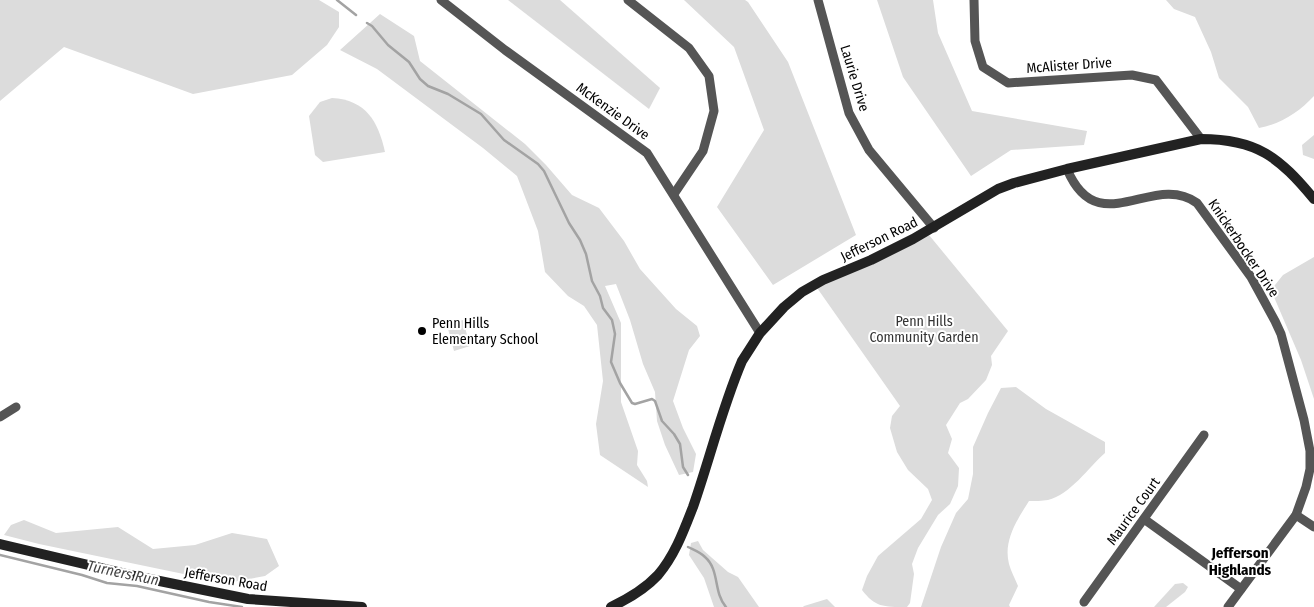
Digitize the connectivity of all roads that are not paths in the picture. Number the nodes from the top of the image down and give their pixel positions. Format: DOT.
graph roads {
  1 [pos="441,0"];
  2 [pos="628,0"];
  3 [pos="818,0"];
  4 [pos="974,0"];
  5 [pos="1201,139"];
  6 [pos="1067,170"];
  7 [pos="674,194"];
  8 [pos="1314,199"];
  9 [pos="934,228"];
  10 [pos="760,333"];
  11 [pos="16,407"];
  12 [pos="0,417"];
  13 [pos="1204,435"];
  14 [pos="1296,515"];
  15 [pos="1144,519"];
  16 [pos="1314,527"];
  17 [pos="0,544"];
  18 [pos="1241,589"];
  19 [pos="1084,602"];
  20 [pos="362,607"];
  21 [pos="611,607"];
  22 [pos="1228,607"];
  1 -- 7 [label="street, McKenzie Drive"];
  2 -- 7 [label="street"];
  3 -- 9 [label="street, Laurie Drive"];
  4 -- 5 [label="street, McAlister Drive"];
  5 -- 6 [label="street, Jefferson Road"];
  5 -- 8 [label="street, Jefferson Road"];
  6 -- 9 [label="street, Jefferson Road"];
  6 -- 14 [label="street, Knickerbocker Drive"];
  7 -- 10 [label="street, McKenzie Drive"];
  9 -- 10 [label="street, Jefferson Road"];
  10 -- 21 [label="street, Jefferson Road"];
  11 -- 12 [label="street"];
  13 -- 15 [label="street, Maurice Court"];
  14 -- 16 [label="street"];
  14 -- 18 [label="street, Knickerbocker Drive"];
  15 -- 18 [label="street"];
  15 -- 19 [label="street, Maurice Court"];
  17 -- 20 [label="street, Jefferson Road"];
  18 -- 22 [label="street, Knickerbocker Drive"];
}
